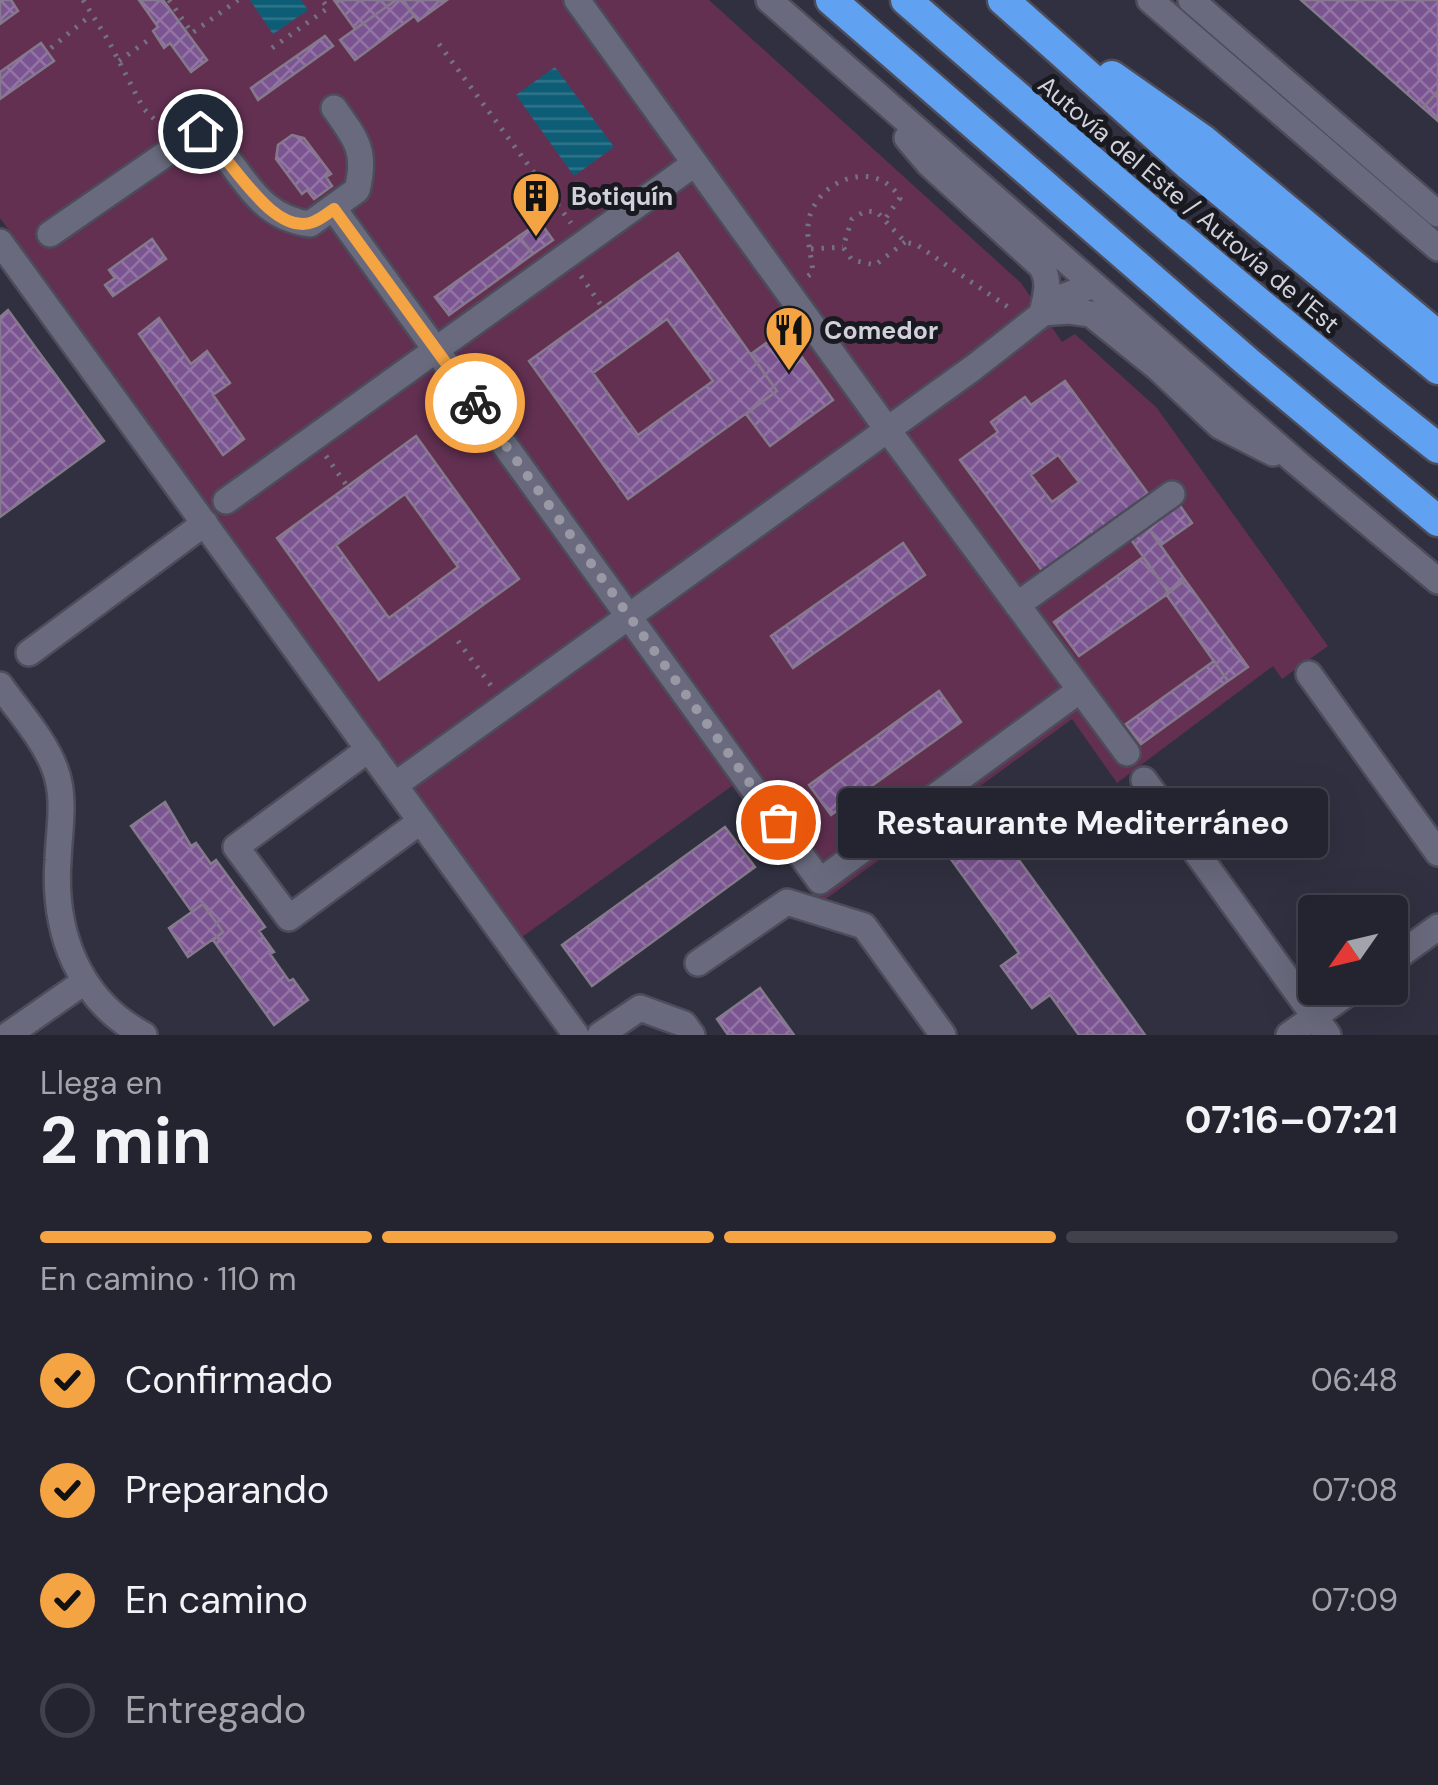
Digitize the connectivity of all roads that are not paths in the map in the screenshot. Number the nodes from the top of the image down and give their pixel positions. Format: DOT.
graph roads {
  1 [pos="577,0"];
  2 [pos="770,0"];
  3 [pos="830,0"];
  4 [pos="906,0"];
  5 [pos="1003,0"];
  6 [pos="1150,0"];
  7 [pos="1191,0"];
  8 [pos="1033,26"];
  9 [pos="837,60"];
  10 [pos="334,108"];
  11 [pos="694,164"];
  12 [pos="334,209"];
  13 [pos="1438,214"];
  14 [pos="50,234"];
  15 [pos="1438,248"];
  16 [pos="5,258"];
  17 [pos="1094,285"];
  18 [pos="1035,319"];
  19 [pos="1438,336"];
  20 [pos="436,348"];
  21 [pos="1438,369"];
  22 [pos="886,429"];
  23 [pos="1438,448"];
  24 [pos="1296,462"];
  25 [pos="1172,494"];
  26 [pos="226,501"];
  27 [pos="1438,521"];
  28 [pos="205,524"];
  29 [pos="1438,581"];
  30 [pos="1017,605"];
  31 [pos="629,616"];
  32 [pos="29,653"];
  33 [pos="1309,674"];
  34 [pos="0,685"];
  35 [pos="1080,690"];
  36 [pos="369,748"];
  37 [pos="1127,754"];
  38 [pos="1144,780"];
  39 [pos="395,786"];
  40 [pos="421,822"];
  41 [pos="1438,853"];
  42 [pos="1438,927"];
  43 [pos="1408,949"];
  44 [pos="698,963"];
  45 [pos="84,982"];
  46 [pos="1339,1005"];
  47 [pos="1321,1026"];
  48 [pos="8,1035"];
  49 [pos="144,1035"];
  50 [pos="576,1035"];
  51 [pos="600,1035"];
  52 [pos="692,1035"];
  53 [pos="943,1035"];
  54 [pos="1289,1035"];
  1 -- 11 [label="street"];
  2 -- 9 [label="street"];
  3 -- 27 [label="highway"];
  4 -- 23 [label="highway, Autovía del Este / Autovia de l'Est"];
  5 -- 8 [label="highway, Autovía del Este / Autovia de l'Est"];
  6 -- 15 [label="street"];
  7 -- 13 [label="street"];
  8 -- 19 [label="highway"];
  8 -- 21 [label="highway, Autovía del Este / Autovia de l'Est"];
  9 -- 17 [label="street"];
  9 -- 18 [label="street"];
  10 -- 12 [label="street"];
  11 -- 20 [label="street"];
  11 -- 22 [label="street"];
  12 -- 14 [label="street"];
  12 -- 20 [label="street"];
  16 -- 28 [label="street"];
  17 -- 18 [label="street"];
  17 -- 24 [label="street"];
  18 -- 22 [label="street"];
  18 -- 24 [label="street"];
  20 -- 26 [label="street"];
  20 -- 31 [label="street"];
  22 -- 30 [label="street"];
  22 -- 31 [label="street"];
  24 -- 29 [label="street"];
  25 -- 30 [label="street"];
  28 -- 32 [label="street"];
  28 -- 36 [label="street"];
  30 -- 35 [label="street"];
  31 -- 35 [label="street"];
  31 -- 39 [label="street"];
  33 -- 41 [label="street"];
  34 -- 45 [label="street"];
  35 -- 37 [label="street"];
  36 -- 39 [label="street"];
  36 -- 40 [label="street"];
  38 -- 47 [label="street"];
  39 -- 40 [label="street"];
  40 -- 50 [label="street"];
  42 -- 43 [label="street"];
  44 -- 53 [label="street"];
  45 -- 48 [label="street"];
  45 -- 49 [label="street"];
  46 -- 47 [label="street"];
  47 -- 54 [label="street"];
  51 -- 52 [label="street"];
}
